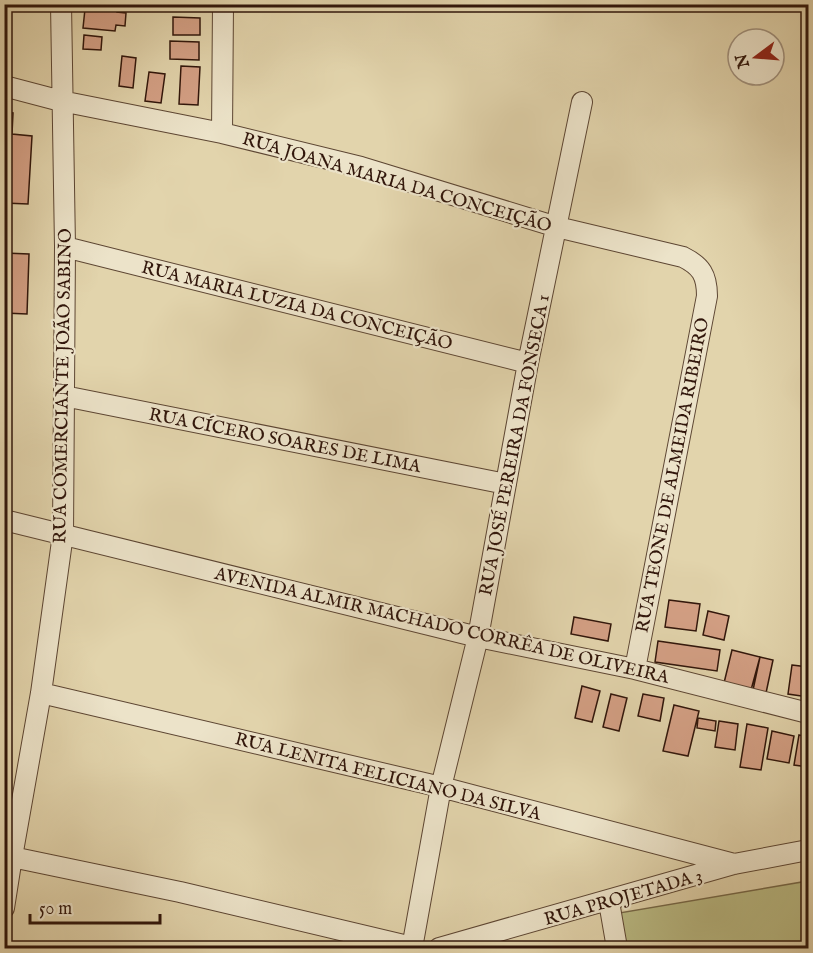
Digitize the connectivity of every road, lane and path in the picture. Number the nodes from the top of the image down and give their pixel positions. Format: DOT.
graph roads {
  1 [pos="61,4"];
  2 [pos="223,4"];
  3 [pos="4,86"];
  4 [pos="61,101"];
  5 [pos="582,102"];
  6 [pos="222,133"];
  7 [pos="557,227"];
  8 [pos="65,247"];
  9 [pos="707,282"];
  10 [pos="528,363"];
  11 [pos="64,396"];
  12 [pos="506,484"];
  13 [pos="4,520"];
  14 [pos="63,534"];
  15 [pos="478,637"];
  16 [pos="635,669"];
  17 [pos="41,693"];
  18 [pos="808,713"];
  19 [pos="441,787"];
  20 [pos="808,850"];
  21 [pos="12,857"];
  22 [pos="734,864"];
  23 [pos="609,902"];
  24 [pos="4,908"];
  25 [pos="411,948"];
  26 [pos="439,948"];
  27 [pos="617,948"];
  1 -- 4 [label="street, RUA COMERCIANTE JOÃO SABINO"];
  2 -- 6 [label="street"];
  3 -- 4 [label="street, RUA JOANA MARIA DA CONCEIÇÃO"];
  4 -- 6 [label="street, RUA JOANA MARIA DA CONCEIÇÃO"];
  4 -- 8 [label="street, RUA COMERCIANTE JOÃO SABINO"];
  5 -- 7 [label="street, RUA JOSÉ PEREIRA DA FONSECA 1"];
  6 -- 7 [label="street, RUA JOANA MARIA DA CONCEIÇÃO"];
  7 -- 9 [label="street, RUA JOANA MARIA DA CONCEIÇÃO"];
  7 -- 10 [label="street, RUA JOSÉ PEREIRA DA FONSECA 1"];
  8 -- 10 [label="street, RUA MARIA LUZIA DA CONCEIÇÃO"];
  8 -- 11 [label="street, RUA COMERCIANTE JOÃO SABINO"];
  9 -- 16 [label="street, RUA TEONE DE ALMEIDA RIBEIRO"];
  10 -- 12 [label="street, RUA JOSÉ PEREIRA DA FONSECA 1"];
  11 -- 12 [label="street, RUA CÍCERO SOARES DE LIMA"];
  11 -- 14 [label="street, RUA COMERCIANTE JOÃO SABINO"];
  12 -- 15 [label="street, RUA JOSÉ PEREIRA DA FONSECA 1"];
  13 -- 14 [label="street, AVENIDA ALMIR MACHADO CORRÊA DE OLIVEIRA"];
  14 -- 15 [label="street, AVENIDA ALMIR MACHADO CORRÊA DE OLIVEIRA"];
  14 -- 17 [label="street, RUA COMERCIANTE JOÃO SABINO"];
  15 -- 16 [label="street, AVENIDA ALMIR MACHADO CORRÊA DE OLIVEIRA"];
  15 -- 19 [label="street, RUA JOSÉ PEREIRA DA FONSECA 1"];
  16 -- 18 [label="street, AVENIDA ALMIR MACHADO CORRÊA DE OLIVEIRA"];
  17 -- 19 [label="street, RUA LENITA FELICIANO DA SILVA"];
  17 -- 21 [label="street, RUA COMERCIANTE JOÃO SABINO"];
  19 -- 22 [label="street, RUA LENITA FELICIANO DA SILVA"];
  19 -- 25 [label="street, RUA JOSÉ PEREIRA DA FONSECA 1"];
  20 -- 22 [label="street, RUA PROJETADA 3"];
  21 -- 24 [label="street, RUA COMERCIANTE JOÃO SABINO"];
  21 -- 25 [label="street"];
  22 -- 23 [label="street, RUA PROJETADA 3"];
  23 -- 26 [label="street, RUA PROJETADA 3"];
  23 -- 27 [label="street"];
}
